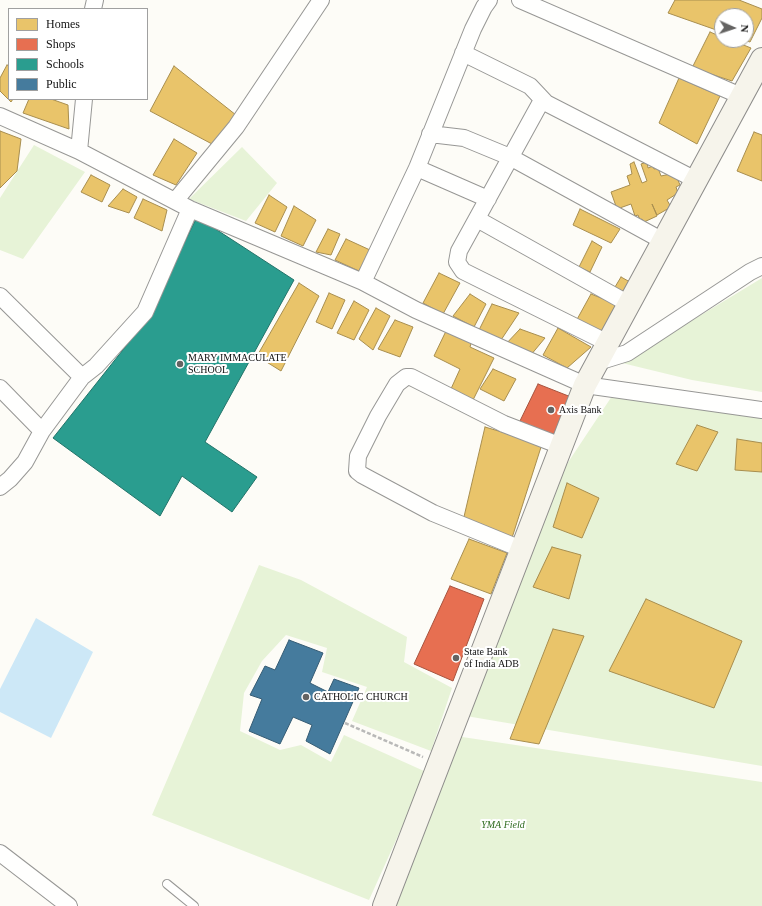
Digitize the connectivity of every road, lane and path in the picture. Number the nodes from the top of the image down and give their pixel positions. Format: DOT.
graph roads {
  1 [pos="321,0"];
  2 [pos="489,0"];
  3 [pos="520,0"];
  4 [pos="463,53"];
  5 [pos="762,59"];
  6 [pos="741,96"];
  7 [pos="84,100"];
  8 [pos="542,100"];
  9 [pos="0,116"];
  10 [pos="430,134"];
  11 [pos="79,151"];
  12 [pos="510,157"];
  13 [pos="417,168"];
  14 [pos="696,180"];
  15 [pos="488,199"];
  16 [pos="175,201"];
  17 [pos="190,209"];
  18 [pos="477,219"];
  19 [pos="663,241"];
  20 [pos="762,266"];
  21 [pos="363,282"];
  22 [pos="0,296"];
  23 [pos="628,304"];
  24 [pos="608,343"];
  25 [pos="598,362"];
  26 [pos="82,377"];
  27 [pos="585,385"];
  28 [pos="0,388"];
  29 [pos="762,410"];
  30 [pos="42,431"];
  31 [pos="561,446"];
  32 [pos="0,487"];
  33 [pos="521,549"];
  34 [pos="345,723"];
  35 [pos="438,763"];
  36 [pos="0,853"];
  37 [pos="167,884"];
  38 [pos="69,906"];
  39 [pos="194,906"];
  40 [pos="384,906"];
  1 -- 16 [label="street"];
  2 -- 4 [label="street"];
  3 -- 6 [label="street"];
  4 -- 8 [label="street"];
  4 -- 10 [label="street"];
  5 -- 6 [label="street"];
  6 -- 14 [label="street"];
  7 -- 11 [label="street"];
  8 -- 12 [label="street"];
  8 -- 14 [label="street"];
  9 -- 11 [label="street"];
  10 -- 12 [label="street"];
  10 -- 13 [label="street"];
  11 -- 16 [label="street"];
  12 -- 15 [label="street"];
  12 -- 19 [label="street"];
  13 -- 15 [label="street"];
  13 -- 21 [label="street"];
  14 -- 19 [label="street"];
  15 -- 18 [label="street"];
  16 -- 17 [label="street"];
  17 -- 21 [label="street"];
  17 -- 26 [label="street"];
  18 -- 23 [label="street"];
  18 -- 24 [label="street"];
  19 -- 23 [label="street"];
  20 -- 25 [label="street"];
  21 -- 27 [label="street"];
  22 -- 26 [label="street"];
  23 -- 24 [label="street"];
  24 -- 25 [label="street"];
  25 -- 27 [label="street"];
  26 -- 30 [label="street"];
  27 -- 29 [label="street"];
  27 -- 31 [label="street"];
  28 -- 30 [label="street"];
  30 -- 32 [label="street"];
  31 -- 33 [label="street"];
  31 -- 33 [label="street"];
  33 -- 35 [label="street"];
  34 -- 35 [label="path"];
  35 -- 40 [label="street"];
  36 -- 38 [label="street"];
  37 -- 39 [label="lane"];
}
